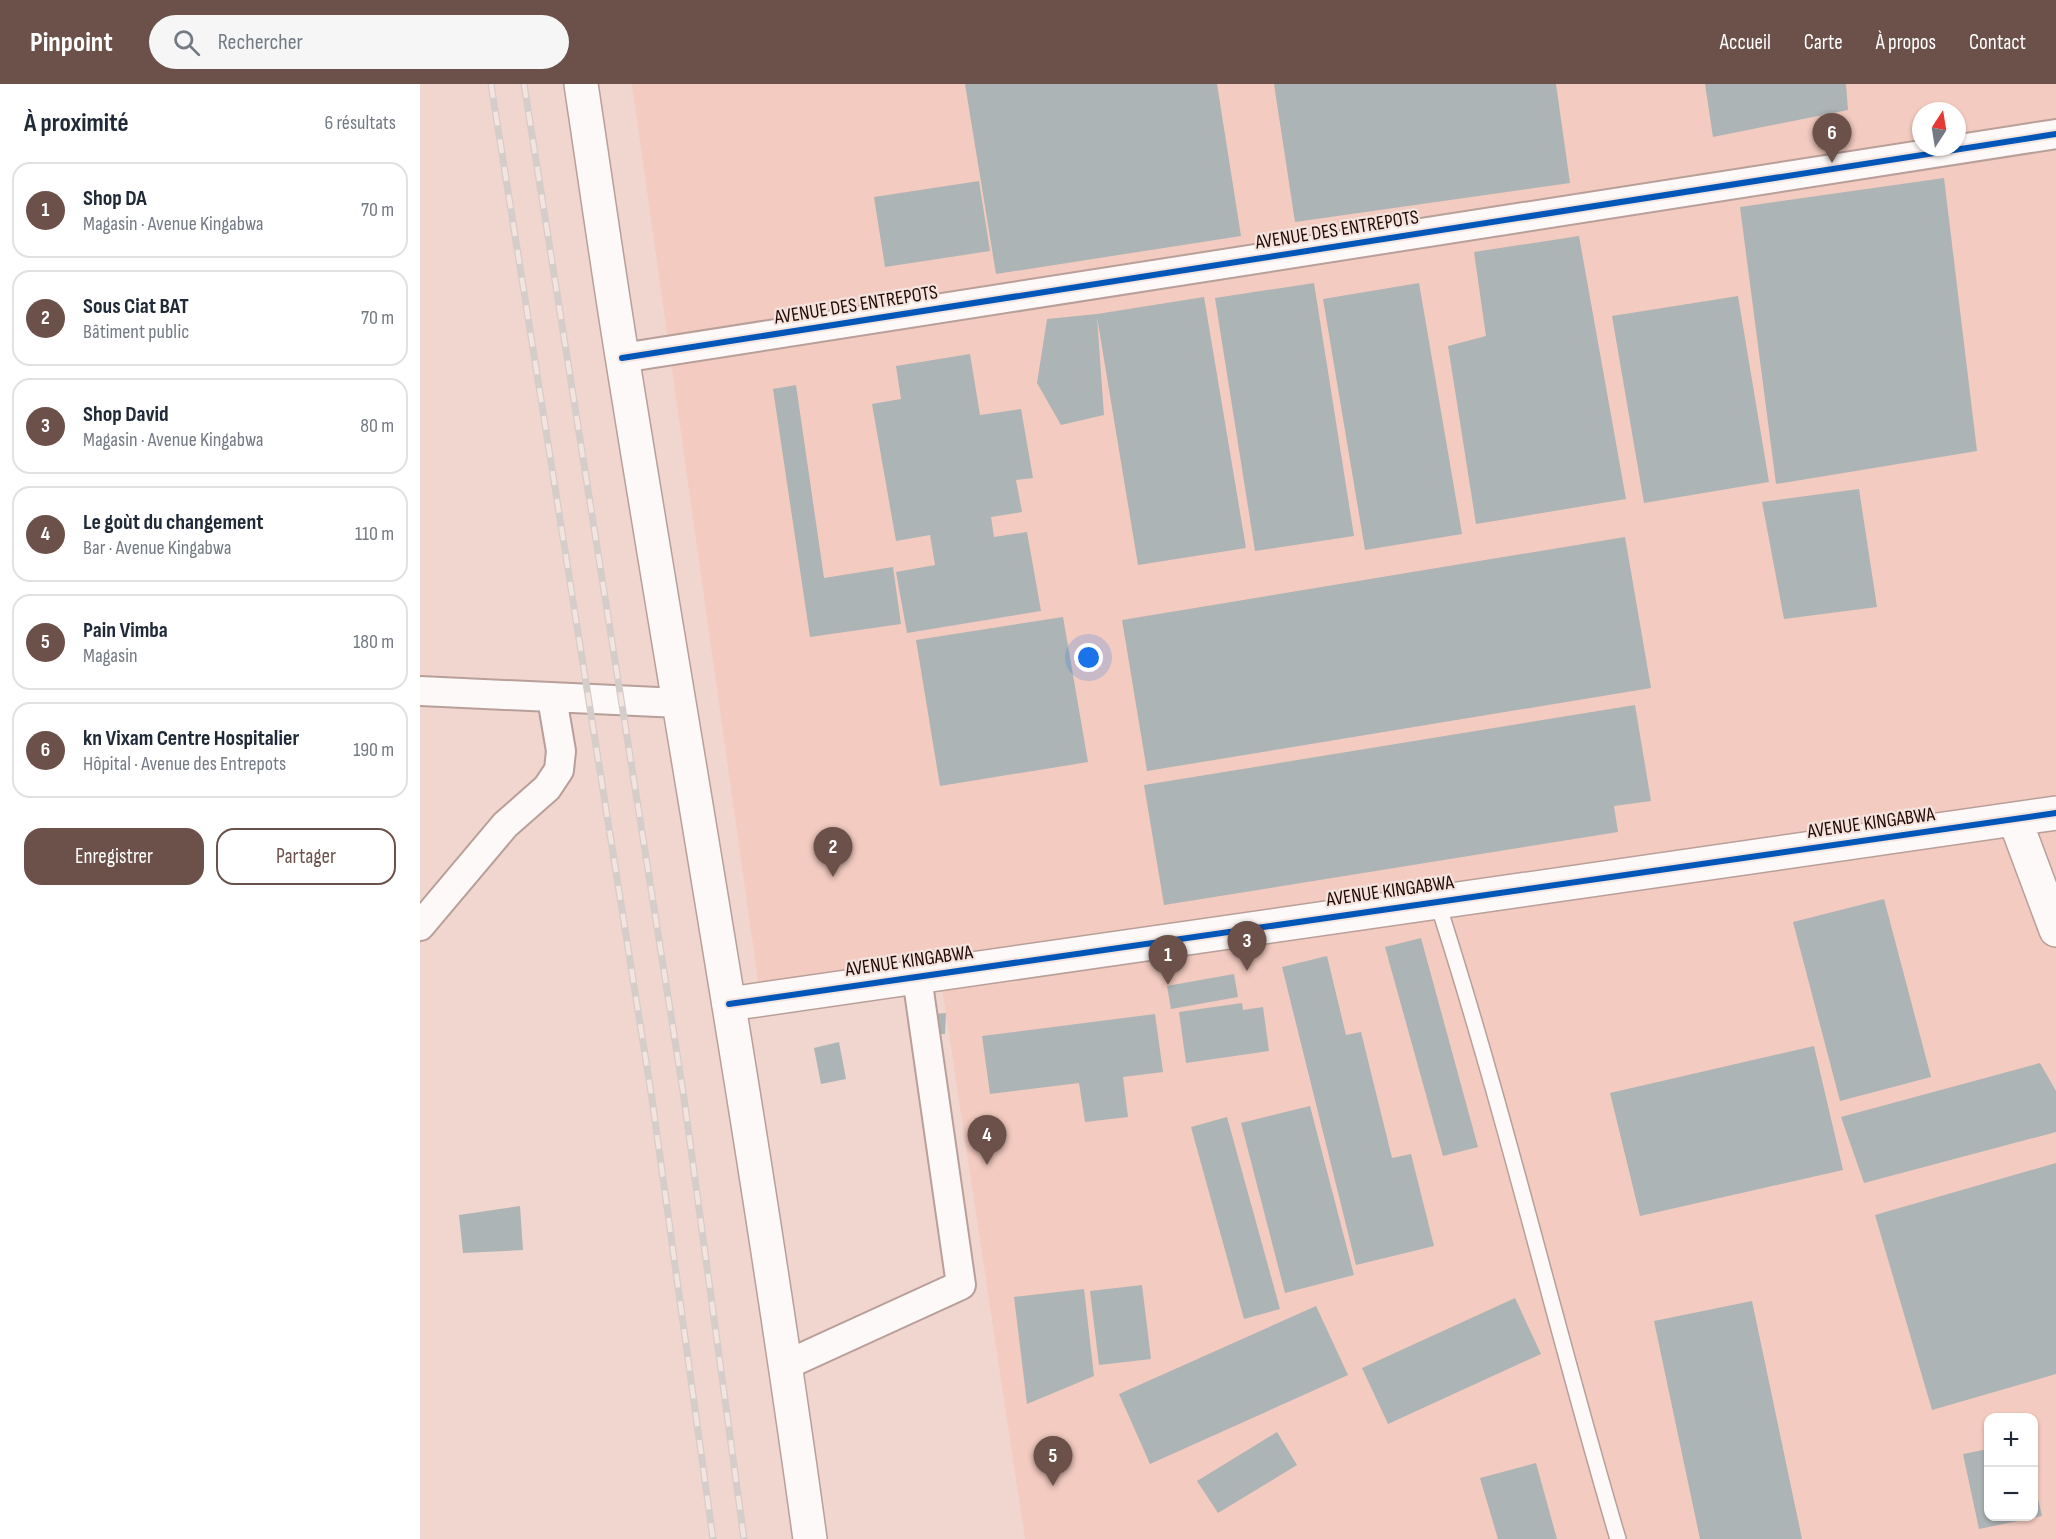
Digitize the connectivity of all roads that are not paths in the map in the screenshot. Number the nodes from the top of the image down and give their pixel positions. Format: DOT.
graph roads {
  1 [pos="581,84"];
  2 [pos="2056,134"];
  3 [pos="622,358"];
  4 [pos="420,691"];
  5 [pos="552,698"];
  6 [pos="679,703"];
  7 [pos="2056,813"];
  8 [pos="2015,820"];
  9 [pos="1437,901"];
  10 [pos="420,926"];
  11 [pos="2056,930"];
  12 [pos="917,977"];
  13 [pos="729,1004"];
  14 [pos="786,1365"];
  15 [pos="810,1539"];
  16 [pos="1618,1539"];
  1 -- 3 [label="main road"];
  2 -- 3 [label="street, AVENUE DES ENTREPOTS"];
  3 -- 6 [label="main road"];
  4 -- 5 [label="street"];
  5 -- 6 [label="street"];
  5 -- 10 [label="street"];
  6 -- 13 [label="main road"];
  7 -- 8 [label="main road, AVENUE KINGABWA"];
  8 -- 9 [label="main road, AVENUE KINGABWA"];
  8 -- 11 [label="main road"];
  9 -- 12 [label="main road, AVENUE KINGABWA"];
  9 -- 16 [label="lane"];
  12 -- 13 [label="main road, AVENUE KINGABWA"];
  12 -- 14 [label="street"];
  13 -- 14 [label="main road"];
  14 -- 15 [label="main road"];
}
